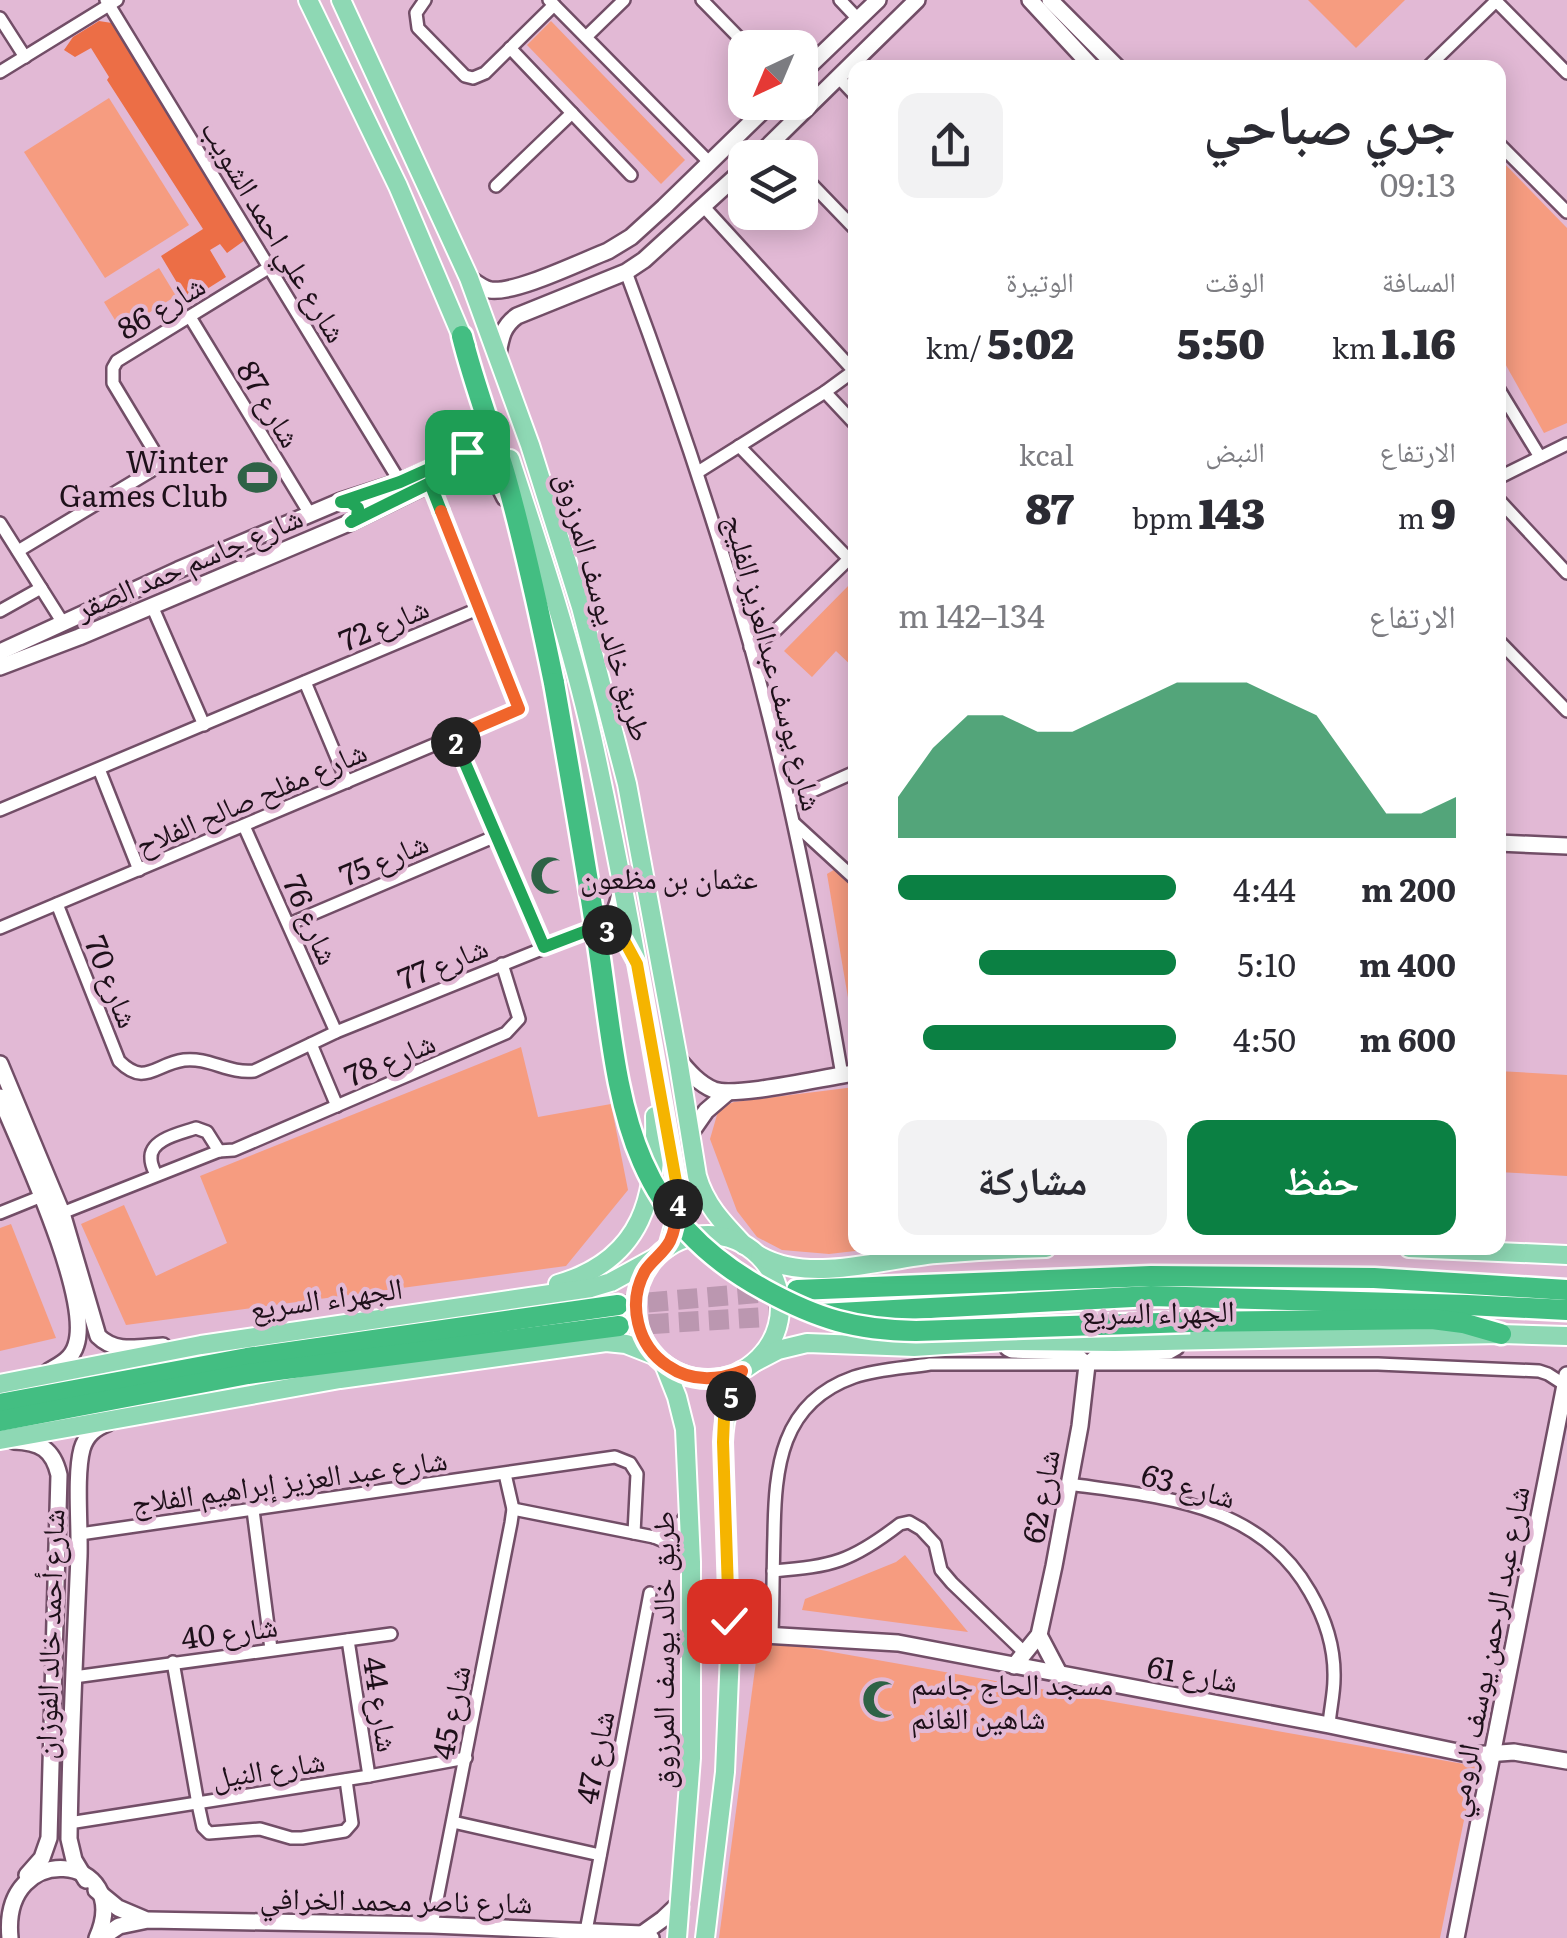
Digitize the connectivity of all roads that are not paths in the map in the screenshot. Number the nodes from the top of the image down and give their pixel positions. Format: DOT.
graph roads {
  1 [pos="308,0"];
  2 [pos="340,0"];
  3 [pos="425,0"];
  4 [pos="624,0"];
  5 [pos="702,0"];
  6 [pos="840,0"];
  7 [pos="878,0"];
  8 [pos="917,0"];
  9 [pos="1030,0"];
  10 [pos="1050,0"];
  11 [pos="1496,0"];
  12 [pos="111,2"];
  13 [pos="551,3"];
  14 [pos="898,8"];
  15 [pos="0,18"];
  16 [pos="858,18"];
  17 [pos="731,30"];
  18 [pos="325,33"];
  19 [pos="586,37"];
  20 [pos="510,48"];
  21 [pos="24,57"];
  22 [pos="818,57"];
  23 [pos="853,60"];
  24 [pos="1086,60"];
  25 [pos="1110,60"];
  26 [pos="1435,60"];
  27 [pos="848,66"];
  28 [pos="0,72"];
  29 [pos="1567,74"];
  30 [pos="838,78"];
  31 [pos="848,88"];
  32 [pos="572,113"];
  33 [pos="753,120"];
  34 [pos="401,130"];
  35 [pos="774,140"];
  36 [pos="1506,151"];
  37 [pos="710,162"];
  38 [pos="631,175"];
  39 [pos="728,184"];
  40 [pos="496,186"];
  41 [pos="818,191"];
  42 [pos="664,207"];
  43 [pos="704,207"];
  44 [pos="1566,210"];
  45 [pos="848,222"];
  46 [pos="643,226"];
  47 [pos="682,227"];
  48 [pos="662,245"];
  49 [pos="270,267"];
  50 [pos="626,272"];
  51 [pos="542,277"];
  52 [pos="469,278"];
  53 [pos="550,303"];
  54 [pos="190,317"];
  55 [pos="462,336"];
  56 [pos="498,354"];
  57 [pos="848,362"];
  58 [pos="848,375"];
  59 [pos="824,392"];
  60 [pos="1506,401"];
  61 [pos="485,414"];
  62 [pos="848,417"];
  63 [pos="1567,444"];
  64 [pos="738,446"];
  65 [pos="1540,457"];
  66 [pos="698,472"];
  67 [pos="1506,474"];
  68 [pos="400,482"];
  69 [pos="430,483"];
  70 [pos="341,502"];
  71 [pos="1506,508"];
  72 [pos="310,514"];
  73 [pos="351,522"];
  74 [pos="0,523"];
  75 [pos="523,542"];
  76 [pos="18,551"];
  77 [pos="848,552"];
  78 [pos="848,560"];
  79 [pos="1567,573"];
  80 [pos="40,588"];
  81 [pos="112,600"];
  82 [pos="152,606"];
  83 [pos="480,608"];
  84 [pos="0,611"];
  85 [pos="121,620"];
  86 [pos="62,623"];
  87 [pos="750,647"];
  88 [pos="1506,650"];
  89 [pos="0,652"];
  90 [pos="571,658"];
  91 [pos="0,667"];
  92 [pos="305,682"];
  93 [pos="1567,710"];
  94 [pos="204,725"];
  95 [pos="454,737"];
  96 [pos="99,769"];
  97 [pos="848,775"];
  98 [pos="347,782"];
  99 [pos="627,784"];
  100 [pos="790,801"];
  101 [pos="0,810"];
  102 [pos="795,824"];
  103 [pos="244,826"];
  104 [pos="496,836"];
  105 [pos="1506,843"];
  106 [pos="1567,846"];
  107 [pos="139,870"];
  108 [pos="848,873"];
  109 [pos="620,874"];
  110 [pos="57,904"];
  111 [pos="288,924"];
  112 [pos="0,928"];
  113 [pos="594,928"];
  114 [pos="544,947"];
  115 [pos="502,964"];
  116 [pos="637,964"];
  117 [pos="336,1032"];
  118 [pos="311,1044"];
  119 [pos="678,1059"];
  120 [pos="654,1060"];
  121 [pos="0,1064"];
  122 [pos="132,1072"];
  123 [pos="848,1074"];
  124 [pos="727,1093"];
  125 [pos="0,1097"];
  126 [pos="337,1106"];
  127 [pos="690,1134"];
  128 [pos="219,1151"];
  129 [pos="156,1175"];
  130 [pos="42,1196"];
  131 [pos="62,1213"];
  132 [pos="0,1214"];
  133 [pos="751,1250"];
  134 [pos="661,1252"];
  135 [pos="1506,1252"];
  136 [pos="927,1255"];
  137 [pos="1567,1256"];
  138 [pos="797,1290"];
  139 [pos="1567,1290"];
  140 [pos="487,1303"];
  141 [pos="1567,1310"];
  142 [pos="798,1315"];
  143 [pos="1184,1331"];
  144 [pos="1500,1334"];
  145 [pos="1544,1335"];
  146 [pos="98,1336"];
  147 [pos="1567,1336"];
  148 [pos="1004,1341"];
  149 [pos="77,1343"];
  150 [pos="202,1345"];
  151 [pos="1567,1350"];
  152 [pos="659,1360"];
  153 [pos="1087,1365"];
  154 [pos="748,1367"];
  155 [pos="43,1375"];
  156 [pos="1566,1380"];
  157 [pos="0,1384"];
  158 [pos="0,1404"];
  159 [pos="130,1415"];
  160 [pos="0,1421"];
  161 [pos="0,1440"];
  162 [pos="80,1474"];
  163 [pos="506,1474"];
  164 [pos="59,1475"];
  165 [pos="1069,1484"];
  166 [pos="514,1508"];
  167 [pos="690,1508"];
  168 [pos="253,1510"];
  169 [pos="634,1532"];
  170 [pos="80,1534"];
  171 [pos="654,1537"];
  172 [pos="691,1562"];
  173 [pos="773,1571"];
  174 [pos="650,1593"];
  175 [pos="729,1621"];
  176 [pos="391,1634"];
  177 [pos="768,1635"];
  178 [pos="1039,1635"];
  179 [pos="348,1640"];
  180 [pos="271,1649"];
  181 [pos="730,1652"];
  182 [pos="1019,1659"];
  183 [pos="173,1662"];
  184 [pos="1060,1675"];
  185 [pos="74,1677"];
  186 [pos="1329,1725"];
  187 [pos="52,1732"];
  188 [pos="71,1733"];
  189 [pos="1492,1753"];
  190 [pos="466,1758"];
  191 [pos="1567,1761"];
  192 [pos="369,1776"];
  193 [pos="346,1780"];
  194 [pos="198,1804"];
  195 [pos="452,1822"];
  196 [pos="69,1823"];
  197 [pos="600,1855"];
  198 [pos="28,1875"];
  199 [pos="90,1884"];
  200 [pos="14,1888"];
  201 [pos="0,1900"];
  202 [pos="681,1902"];
  203 [pos="148,1920"];
  204 [pos="432,1925"];
  205 [pos="383,1931"];
  206 [pos="586,1931"];
  207 [pos="6,1934"];
  208 [pos="647,1936"];
  209 [pos="99,1938"];
  210 [pos="677,1938"];
  211 [pos="705,1938"];
  212 [pos="1456,1938"];
  1 -- 18 [label="main road, طريق خالد يوسف المرزوق"];
  2 -- 34 [label="main road, طريق خالد يوسف المرزوق"];
  3 -- 20 [label="street"];
  4 -- 19 [label="street"];
  5 -- 17 [label="street"];
  6 -- 16 [label="street"];
  7 -- 16 [label="street"];
  8 -- 14 [label="street"];
  9 -- 24 [label="street"];
  10 -- 25 [label="street"];
  11 -- 26 [label="street"];
  11 -- 29 [label="street"];
  12 -- 21 [label="street"];
  12 -- 49 [label="street, شارع علي احمد الشويب"];
  13 -- 19 [label="street"];
  13 -- 20 [label="street"];
  14 -- 23 [label="street"];
  15 -- 21 [label="street"];
  16 -- 22 [label="street"];
  18 -- 34 [label="main road"];
  18 -- 55 [label="main road, طريق خالد يوسف المرزوق"];
  19 -- 37 [label="street"];
  20 -- 32 [label="street"];
  21 -- 28 [label="street"];
  27 -- 30 [label="street"];
  30 -- 31 [label="street"];
  30 -- 35 [label="street"];
  32 -- 38 [label="street"];
  32 -- 40 [label="street"];
  33 -- 37 [label="street"];
  34 -- 52 [label="main road, طريق خالد يوسف المرزوق"];
  36 -- 44 [label="street"];
  37 -- 42 [label="street"];
  39 -- 43 [label="street"];
  41 -- 45 [label="street"];
  42 -- 46 [label="street"];
  42 -- 47 [label="street"];
  43 -- 47 [label="street"];
  43 -- 57 [label="street"];
  46 -- 48 [label="street"];
  46 -- 51 [label="street"];
  47 -- 48 [label="street"];
  48 -- 50 [label="street"];
  49 -- 54 [label="street, شارع 86"];
  49 -- 68 [label="street, شارع علي احمد الشويب"];
  50 -- 53 [label="street"];
  50 -- 66 [label="street, شارع يوسف عبدالعزيز الفليج"];
  51 -- 52 [label="street"];
  51 -- 53 [label="street"];
  52 -- 56 [label="main road, طريق خالد يوسف المرزوق"];
  53 -- 56 [label="street"];
  54 -- 72 [label="street, شارع 87"];
  54 -- 76 [label="street, شارع 86"];
  55 -- 61 [label="highway"];
  55 -- 90 [label="main road, طريق خالد يوسف المرزوق"];
  56 -- 99 [label="main road, طريق خالد يوسف المرزوق"];
  58 -- 59 [label="street"];
  59 -- 62 [label="street"];
  59 -- 64 [label="street"];
  60 -- 65 [label="street"];
  61 -- 68 [label="street, شارع جاسم حمد الصقر"];
  61 -- 75 [label="highway"];
  63 -- 65 [label="street"];
  64 -- 66 [label="street"];
  64 -- 77 [label="street"];
  65 -- 67 [label="street"];
  66 -- 87 [label="street, شارع يوسف عبدالعزيز الفليج"];
  68 -- 70 [label="street, شارع جاسم حمد الصقر"];
  69 -- 73 [label="street, شارع جاسم حمد الصقر"];
  69 -- 75 [label="street, شارع جاسم حمد الصقر"];
  69 -- 83 [label="street"];
  70 -- 72 [label="street, شارع جاسم حمد الصقر"];
  70 -- 73 [label="street"];
  71 -- 79 [label="street"];
  72 -- 81 [label="street, شارع جاسم حمد الصقر"];
  73 -- 82 [label="street, شارع جاسم حمد الصقر"];
  74 -- 76 [label="street"];
  75 -- 143 [label="highway, bridge"];
  76 -- 80 [label="street"];
  78 -- 87 [label="street"];
  80 -- 84 [label="street"];
  80 -- 86 [label="street"];
  81 -- 85 [label="street"];
  81 -- 86 [label="street, شارع جاسم حمد الصقر"];
  82 -- 85 [label="street, شارع جاسم حمد الصقر"];
  82 -- 94 [label="street"];
  83 -- 92 [label="street, شارع 72"];
  83 -- 95 [label="street, شارع مفلح صالح الفلاح"];
  85 -- 91 [label="street, شارع جاسم حمد الصقر"];
  86 -- 89 [label="street, شارع جاسم حمد الصقر"];
  87 -- 100 [label="street, شارع يوسف عبدالعزيز الفليج"];
  88 -- 93 [label="street"];
  90 -- 99 [label="main road"];
  90 -- 109 [label="main road, طريق خالد يوسف المرزوق"];
  92 -- 94 [label="street, شارع 72"];
  92 -- 98 [label="street"];
  94 -- 96 [label="street, شارع 72"];
  95 -- 98 [label="street, شارع مفلح صالح الفلاح"];
  95 -- 104 [label="street"];
  96 -- 101 [label="street, شارع 72"];
  96 -- 107 [label="street"];
  97 -- 100 [label="street"];
  98 -- 103 [label="street, شارع مفلح صالح الفلاح"];
  99 -- 119 [label="main road, طريق خالد يوسف المرزوق"];
  100 -- 102 [label="street, شارع يوسف عبدالعزيز الفليج"];
  102 -- 108 [label="street"];
  102 -- 123 [label="street, شارع يوسف عبدالعزيز الفليج"];
  103 -- 107 [label="street, شارع مفلح صالح الفلاح"];
  103 -- 111 [label="street, شارع 76"];
  104 -- 111 [label="street, شارع 75"];
  104 -- 114 [label="street"];
  105 -- 106 [label="street"];
  107 -- 110 [label="street, شارع مفلح صالح الفلاح"];
  109 -- 113 [label="street"];
  109 -- 116 [label="main road, طريق خالد يوسف المرزوق"];
  110 -- 112 [label="street, شارع مفلح صالح الفلاح"];
  110 -- 122 [label="street, شارع 70"];
  111 -- 117 [label="street, شارع 76"];
  113 -- 114 [label="street, شارع 77"];
  113 -- 116 [label="street"];
  114 -- 115 [label="street, شارع 77"];
  115 -- 117 [label="street, شارع 77"];
  115 -- 126 [label="street, شارع 78"];
  116 -- 120 [label="main road, طريق خالد يوسف المرزوق"];
  117 -- 118 [label="street, شارع 77"];
  118 -- 122 [label="street, شارع 77"];
  118 -- 126 [label="street"];
  119 -- 124 [label="street"];
  119 -- 127 [label="main road, طريق خالد يوسف المرزوق"];
  120 -- 134 [label="main road, طريق خالد يوسف المرزوق"];
  120 -- 140 [label="main road"];
  121 -- 131 [label="street"];
  123 -- 124 [label="street"];
  124 -- 127 [label="street"];
  125 -- 130 [label="street"];
  126 -- 128 [label="street, شارع 78"];
  127 -- 133 [label="main road, طريق خالد يوسف المرزوق"];
  128 -- 129 [label="street, شارع 78"];
  128 -- 129 [label="street"];
  129 -- 131 [label="street, شارع 78"];
  130 -- 132 [label="street"];
  130 -- 149 [label="street"];
  131 -- 146 [label="street"];
  133 -- 134 [label="main road"];
  133 -- 136 [label="main road"];
  133 -- 154 [label="main road"];
  134 -- 140 [label="main road, الجهراء السريع"];
  134 -- 152 [label="main road"];
  135 -- 137 [label="main road"];
  138 -- 139 [label="highway, الجهراء السريع"];
  140 -- 150 [label="main road, الجهراء السريع"];
  141 -- 142 [label="highway, الجهراء السريع"];
  143 -- 144 [label="highway"];
  143 -- 148 [label="main road, الجهراء السريع"];
  143 -- 153 [label="street"];
  144 -- 145 [label="main road"];
  145 -- 147 [label="main road"];
  145 -- 151 [label="street"];
  146 -- 149 [label="street"];
  146 -- 150 [label="street"];
  148 -- 153 [label="street"];
  148 -- 154 [label="main road, الجهراء السريع"];
  149 -- 155 [label="street"];
  150 -- 155 [label="main road, الجهراء السريع"];
  152 -- 154 [label="main road"];
  152 -- 159 [label="main road"];
  152 -- 167 [label="main road, طريق خالد يوسف المرزوق"];
  153 -- 156 [label="street, الجهراء السريع"];
  153 -- 165 [label="street, شارع 62"];
  153 -- 173 [label="street, الجهراء السريع"];
  154 -- 175 [label="main road, طريق خالد يوسف المرزوق"];
  155 -- 157 [label="main road, الجهراء السريع"];
  156 -- 189 [label="street, شارع عبد الرحمن يوسف الرومي"];
  158 -- 160 [label="highway, الجهراء السريع"];
  159 -- 161 [label="main road"];
  159 -- 162 [label="street, شارع أحمد خالد الفوزان"];
  161 -- 164 [label="street, شارع أحمد خالد الفوزان"];
  162 -- 164 [label="street"];
  162 -- 170 [label="street, شارع أحمد خالد الفوزان"];
  163 -- 166 [label="street"];
  163 -- 168 [label="street, شارع عبد العزيز إبراهيم الفلاج"];
  163 -- 169 [label="street, شارع عبد العزيز إبراهيم الفلاج"];
  164 -- 187 [label="street, شارع أحمد خالد الفوزان"];
  165 -- 178 [label="street, شارع 62"];
  165 -- 186 [label="street, شارع 63"];
  166 -- 169 [label="street"];
  166 -- 190 [label="street, شارع 45"];
  167 -- 171 [label="street"];
  167 -- 172 [label="main road, طريق خالد يوسف المرزوق"];
  168 -- 170 [label="street, شارع عبد العزيز إبراهيم الفلاج"];
  168 -- 180 [label="street"];
  169 -- 171 [label="street"];
  170 -- 185 [label="street, شارع أحمد خالد الفوزان"];
  171 -- 172 [label="street"];
  172 -- 202 [label="main road, طريق خالد يوسف المرزوق"];
  173 -- 177 [label="street"];
  173 -- 182 [label="street"];
  174 -- 197 [label="street, شارع 47"];
  175 -- 177 [label="street, شارع 61"];
  175 -- 181 [label="main road, طريق خالد يوسف المرزوق"];
  176 -- 179 [label="street, شارع 40"];
  177 -- 181 [label="street, شارع 61"];
  177 -- 182 [label="street, شارع 61"];
  178 -- 182 [label="street, شارع 62"];
  178 -- 184 [label="street"];
  179 -- 180 [label="street, شارع 40"];
  179 -- 192 [label="street, شارع 44"];
  180 -- 183 [label="street, شارع 40"];
  181 -- 211 [label="main road, طريق خالد يوسف المرزوق"];
  182 -- 184 [label="street, شارع 61"];
  183 -- 185 [label="street, شارع 40"];
  183 -- 194 [label="street"];
  184 -- 186 [label="street, شارع 61"];
  185 -- 188 [label="street, شارع أحمد خالد الفوزان"];
  186 -- 189 [label="street, شارع 61"];
  187 -- 188 [label="street"];
  187 -- 198 [label="street, شارع أحمد خالد الفوزان"];
  188 -- 196 [label="street, شارع أحمد خالد الفوزان"];
  189 -- 191 [label="street, شارع 61"];
  189 -- 212 [label="street, شارع عبد الرحمن يوسف الرومي"];
  190 -- 192 [label="street, شارع النيل"];
  190 -- 195 [label="street, شارع 45"];
  192 -- 193 [label="street, شارع النيل"];
  193 -- 194 [label="street, شارع النيل"];
  193 -- 194 [label="street, شارع النيل"];
  194 -- 196 [label="street, شارع النيل"];
  195 -- 197 [label="street"];
  195 -- 204 [label="street, شارع 45"];
  196 -- 199 [label="street, شارع أحمد خالد الفوزان"];
  197 -- 206 [label="street, شارع 47"];
  198 -- 199 [label="street"];
  198 -- 200 [label="street"];
  199 -- 203 [label="street, شارع ناصر محمد الخرافي"];
  199 -- 209 [label="street, شارع أحمد خالد الفوزان"];
  200 -- 201 [label="street"];
  200 -- 207 [label="street"];
  202 -- 208 [label="street, شارع ناصر محمد الخرافي"];
  202 -- 210 [label="main road, طريق خالد يوسف المرزوق"];
  203 -- 205 [label="street, شارع ناصر محمد الخرافي"];
  203 -- 209 [label="street, شارع ناصر محمد الخرافي"];
  204 -- 205 [label="street, شارع ناصر محمد الخرافي"];
  204 -- 206 [label="street, شارع ناصر محمد الخرافي"];
  206 -- 208 [label="street, شارع ناصر محمد الخرافي"];
}
